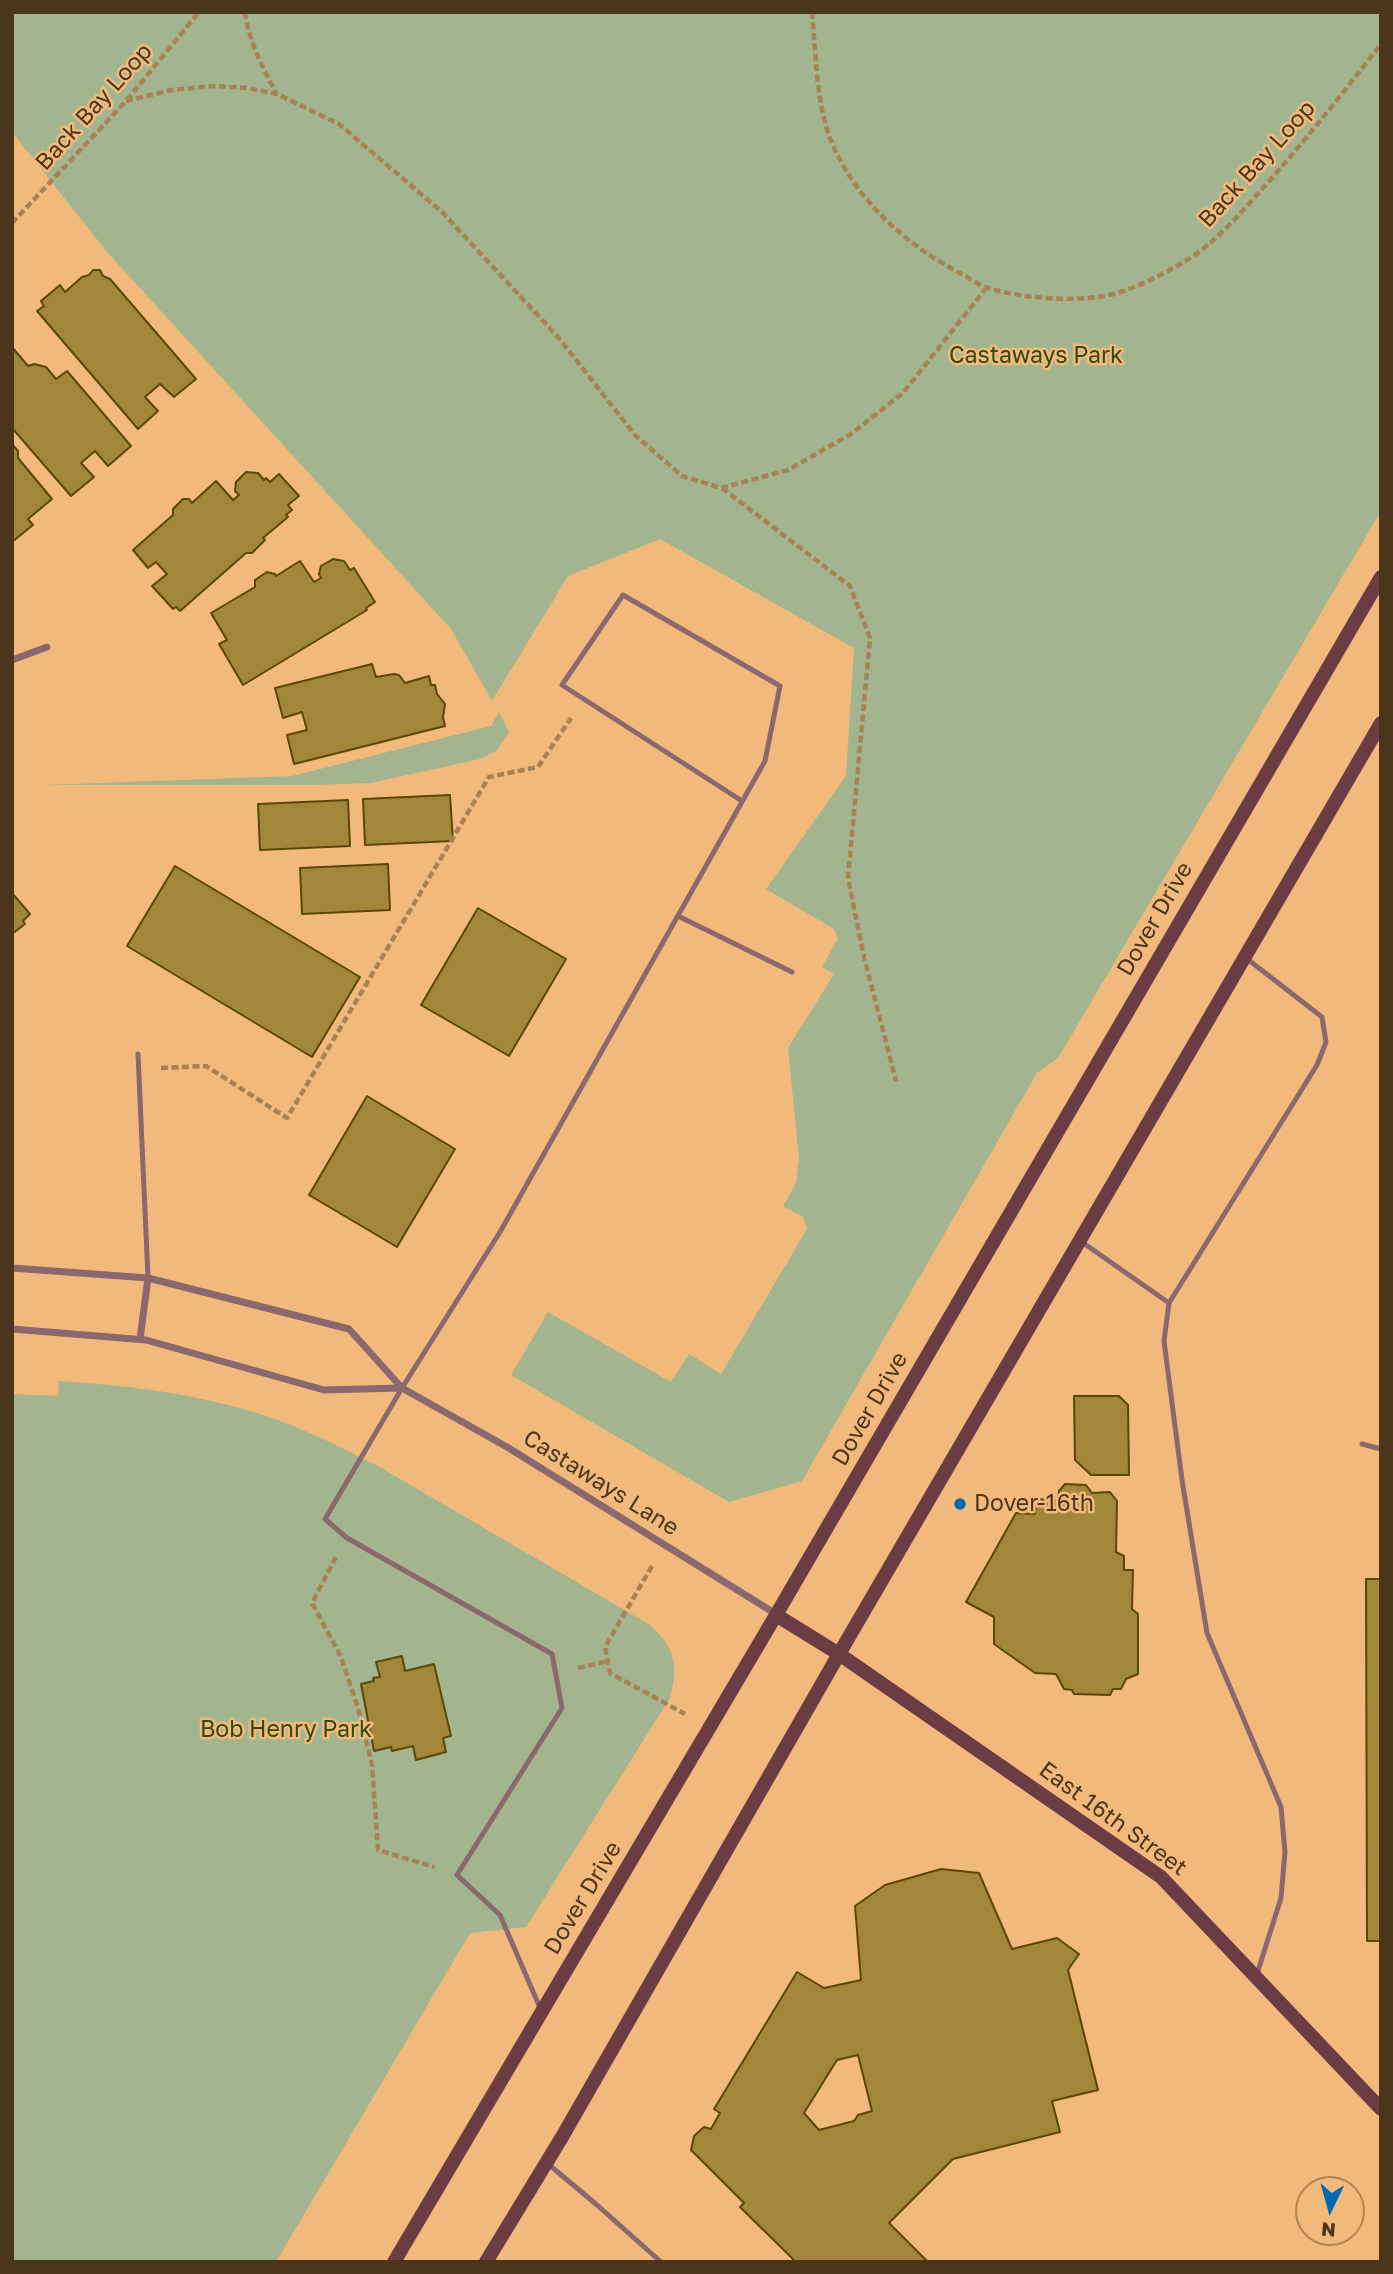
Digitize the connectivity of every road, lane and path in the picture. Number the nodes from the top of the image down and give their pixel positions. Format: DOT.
graph roads {
  1 [pos="200,12"];
  2 [pos="245,12"];
  3 [pos="812,12"];
  4 [pos="1381,44"];
  5 [pos="276,94"];
  6 [pos="126,101"];
  7 [pos="12,223"];
  8 [pos="987,287"];
  9 [pos="721,488"];
  10 [pos="1381,577"];
  11 [pos="47,647"];
  12 [pos="12,660"];
  13 [pos="584,699"];
  14 [pos="1381,723"];
  15 [pos="742,801"];
  16 [pos="678,916"];
  17 [pos="1244,956"];
  18 [pos="792,972"];
  19 [pos="138,1054"];
  20 [pos="139,1069"];
  21 [pos="896,1081"];
  22 [pos="1079,1240"];
  23 [pos="12,1268"];
  24 [pos="148,1278"];
  25 [pos="1169,1303"];
  26 [pos="12,1329"];
  27 [pos="140,1339"];
  28 [pos="402,1388"];
  29 [pos="1362,1444"];
  30 [pos="1381,1449"];
  31 [pos="346,1538"];
  32 [pos="664,1545"];
  33 [pos="776,1615"];
  34 [pos="839,1654"];
  35 [pos="710,1728"];
  36 [pos="457,1875"];
  37 [pos="1256,1977"];
  38 [pos="542,2013"];
  39 [pos="1379,2101"];
  40 [pos="546,2163"];
  41 [pos="394,2262"];
  42 [pos="486,2262"];
  43 [pos="661,2262"];
  1 -- 6 [label="path, Back Bay Loop"];
  2 -- 5 [label="path"];
  3 -- 8 [label="path, Back Bay Loop"];
  4 -- 8 [label="path, Back Bay Loop"];
  5 -- 6 [label="path"];
  5 -- 9 [label="path"];
  6 -- 7 [label="path, Back Bay Loop"];
  8 -- 9 [label="path"];
  9 -- 21 [label="path"];
  10 -- 33 [label="street, Dover Drive"];
  11 -- 12 [label="street"];
  13 -- 15 [label="lane"];
  13 -- 15 [label="lane"];
  13 -- 20 [label="path"];
  14 -- 17 [label="street"];
  15 -- 16 [label="lane"];
  16 -- 18 [label="lane"];
  16 -- 28 [label="lane"];
  17 -- 22 [label="street"];
  17 -- 25 [label="lane"];
  19 -- 20 [label="lane"];
  20 -- 24 [label="lane"];
  22 -- 25 [label="lane"];
  22 -- 34 [label="street"];
  23 -- 24 [label="street, Castaways Lane"];
  24 -- 27 [label="street"];
  24 -- 28 [label="street, Castaways Lane"];
  25 -- 37 [label="lane"];
  26 -- 27 [label="street"];
  27 -- 28 [label="street"];
  28 -- 31 [label="lane"];
  28 -- 32 [label="street, Castaways Lane"];
  29 -- 30 [label="lane"];
  31 -- 36 [label="path"];
  31 -- 36 [label="lane"];
  32 -- 33 [label="street, Castaways Lane"];
  32 -- 35 [label="path"];
  33 -- 34 [label="street, East 16th Street"];
  33 -- 35 [label="street, Dover Drive"];
  34 -- 37 [label="street, East 16th Street"];
  34 -- 40 [label="street"];
  35 -- 38 [label="street, Dover Drive"];
  36 -- 38 [label="lane"];
  37 -- 39 [label="street, East 16th Street"];
  38 -- 41 [label="street, Dover Drive"];
  40 -- 42 [label="street"];
  40 -- 43 [label="lane"];
}
